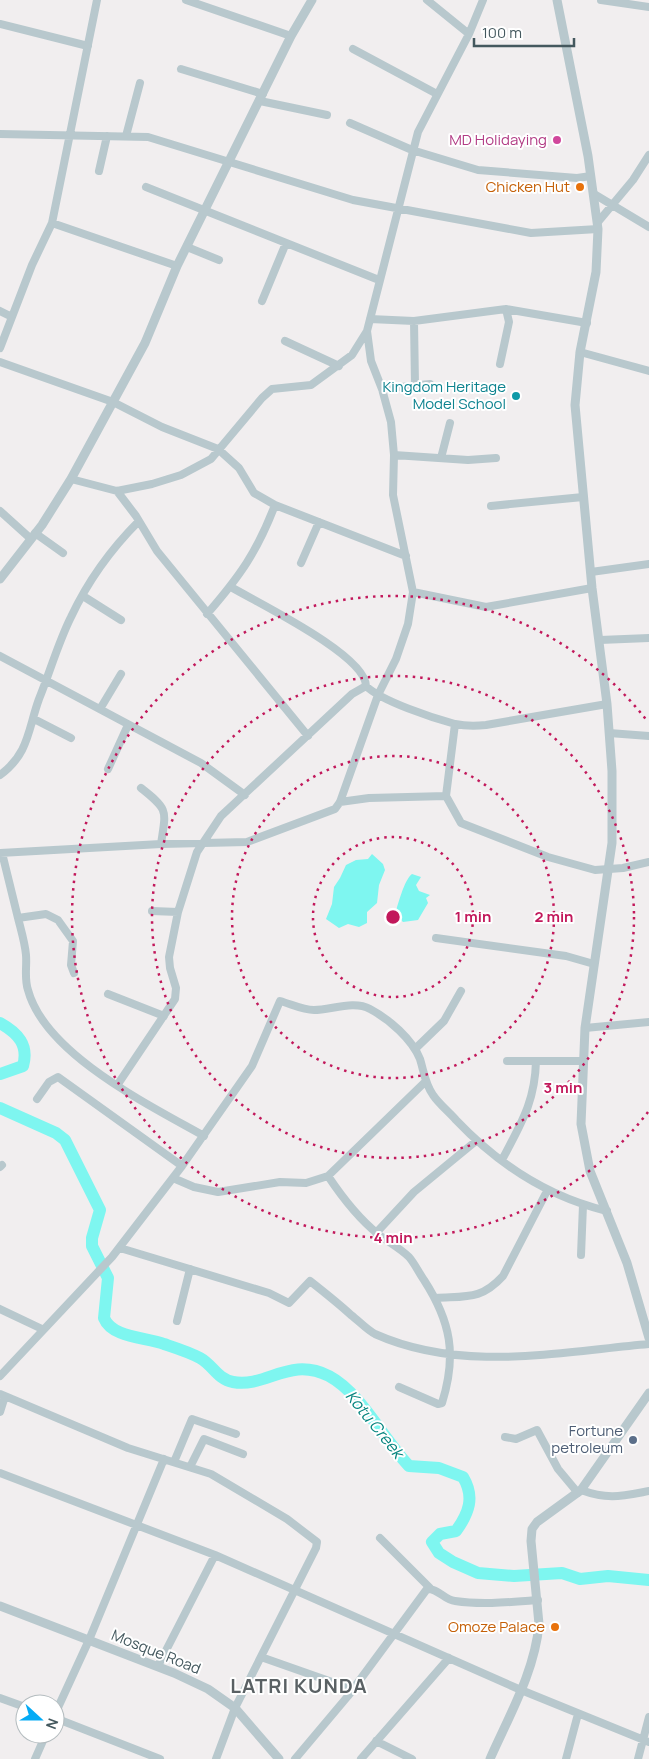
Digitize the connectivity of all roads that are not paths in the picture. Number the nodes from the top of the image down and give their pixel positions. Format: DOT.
graph roads {
  1 [pos="97,0"];
  2 [pos="186,0"];
  3 [pos="312,0"];
  4 [pos="427,0"];
  5 [pos="483,0"];
  6 [pos="557,0"];
  7 [pos="602,0"];
  8 [pos="649,7"];
  9 [pos="0,24"];
  10 [pos="469,34"];
  11 [pos="291,36"];
  12 [pos="88,46"];
  13 [pos="353,49"];
  14 [pos="181,69"];
  15 [pos="140,82"];
  16 [pos="437,94"];
  17 [pos="261,97"];
  18 [pos="327,115"];
  19 [pos="350,123"];
  20 [pos="0,134"];
  21 [pos="71,136"];
  22 [pos="107,136"];
  23 [pos="126,136"];
  24 [pos="412,150"];
  25 [pos="649,155"];
  26 [pos="231,161"];
  27 [pos="99,171"];
  28 [pos="591,176"];
  29 [pos="146,187"];
  30 [pos="594,194"];
  31 [pos="612,205"];
  32 [pos="205,209"];
  33 [pos="399,209"];
  34 [pos="52,223"];
  35 [pos="598,225"];
  36 [pos="649,227"];
  37 [pos="286,243"];
  38 [pos="187,247"];
  39 [pos="219,260"];
  40 [pos="177,266"];
  41 [pos="379,280"];
  42 [pos="262,301"];
  43 [pos="506,309"];
  44 [pos="0,312"];
  45 [pos="12,317"];
  46 [pos="370,319"];
  47 [pos="414,322"];
  48 [pos="587,323"];
  49 [pos="367,331"];
  50 [pos="284,341"];
  51 [pos="0,348"];
  52 [pos="580,352"];
  53 [pos="0,362"];
  54 [pos="500,364"];
  55 [pos="339,366"];
  56 [pos="649,370"];
  57 [pos="430,384"];
  58 [pos="415,385"];
  59 [pos="382,389"];
  60 [pos="113,402"];
  61 [pos="450,423"];
  62 [pos="218,450"];
  63 [pos="394,455"];
  64 [pos="441,458"];
  65 [pos="496,458"];
  66 [pos="71,479"];
  67 [pos="117,491"];
  68 [pos="583,497"];
  69 [pos="275,505"];
  70 [pos="491,506"];
  71 [pos="0,511"];
  72 [pos="139,521"];
  73 [pos="319,522"];
  74 [pos="33,536"];
  75 [pos="63,553"];
  76 [pos="406,556"];
  77 [pos="301,563"];
  78 [pos="649,564"];
  79 [pos="649,569"];
  80 [pos="591,572"];
  81 [pos="0,579"];
  82 [pos="231,586"];
  83 [pos="592,588"];
  84 [pos="413,592"];
  85 [pos="83,596"];
  86 [pos="208,614"];
  87 [pos="120,620"];
  88 [pos="649,638"];
  89 [pos="600,640"];
  90 [pos="0,656"];
  91 [pos="121,674"];
  92 [pos="47,680"];
  93 [pos="366,686"];
  94 [pos="378,695"];
  95 [pos="606,704"];
  96 [pos="100,710"];
  97 [pos="34,720"];
  98 [pos="455,724"];
  99 [pos="128,725"];
  100 [pos="609,733"];
  101 [pos="308,736"];
  102 [pos="649,736"];
  103 [pos="71,738"];
  104 [pos="108,768"];
  105 [pos="0,775"];
  106 [pos="142,788"];
  107 [pos="245,795"];
  108 [pos="446,796"];
  109 [pos="340,802"];
  110 [pos="203,843"];
  111 [pos="161,844"];
  112 [pos="1,853"];
  113 [pos="649,862"];
  114 [pos="608,870"];
  115 [pos="152,911"];
  116 [pos="178,912"];
  117 [pos="18,918"];
  118 [pos="436,938"];
  119 [pos="594,964"];
  120 [pos="74,973"];
  121 [pos="461,991"];
  122 [pos="108,994"];
  123 [pos="164,1016"];
  124 [pos="649,1022"];
  125 [pos="585,1028"];
  126 [pos="415,1049"];
  127 [pos="507,1061"];
  128 [pos="536,1061"];
  129 [pos="582,1061"];
  130 [pos="425,1082"];
  131 [pos="118,1084"];
  132 [pos="37,1099"];
  133 [pos="204,1136"];
  134 [pos="476,1141"];
  135 [pos="502,1160"];
  136 [pos="182,1166"];
  137 [pos="328,1176"];
  138 [pos="173,1178"];
  139 [pos="547,1191"];
  140 [pos="583,1205"];
  141 [pos="607,1211"];
  142 [pos="376,1233"];
  143 [pos="120,1248"];
  144 [pos="581,1255"];
  145 [pos="190,1269"];
  146 [pos="436,1298"];
  147 [pos="0,1309"];
  148 [pos="177,1321"];
  149 [pos="42,1329"];
  150 [pos="649,1338"];
  151 [pos="649,1344"];
  152 [pos="451,1355"];
  153 [pos="0,1376"];
  154 [pos="399,1387"];
  155 [pos="3,1395"];
  156 [pos="648,1396"];
  157 [pos="0,1412"];
  158 [pos="236,1434"];
  159 [pos="505,1437"];
  160 [pos="243,1454"];
  161 [pos="164,1459"];
  162 [pos="174,1462"];
  163 [pos="190,1467"];
  164 [pos="0,1473"];
  165 [pos="649,1491"];
  166 [pos="580,1492"];
  167 [pos="136,1527"];
  168 [pos="380,1538"];
  169 [pos="215,1554"];
  170 [pos="430,1588"];
  171 [pos="296,1591"];
  172 [pos="538,1600"];
  173 [pos="0,1606"];
  174 [pos="393,1634"];
  175 [pos="89,1640"];
  176 [pos="261,1658"];
  177 [pos="449,1658"];
  178 [pos="158,1666"];
  179 [pos="352,1689"];
  180 [pos="521,1690"];
  181 [pos="64,1694"];
  182 [pos="0,1698"];
  183 [pos="15,1703"];
  184 [pos="235,1708"];
  185 [pos="578,1714"];
  186 [pos="649,1717"];
  187 [pos="65,1722"];
  188 [pos="646,1740"];
  189 [pos="376,1741"];
  190 [pos="42,1744"];
  191 [pos="137,1750"];
  192 [pos="35,1759"];
  193 [pos="134,1759"];
  194 [pos="160,1759"];
  195 [pos="216,1759"];
  196 [pos="279,1759"];
  197 [pos="295,1759"];
  198 [pos="361,1759"];
  199 [pos="412,1759"];
  200 [pos="490,1759"];
  201 [pos="566,1759"];
  202 [pos="638,1759"];
  1 -- 12 [label="street"];
  2 -- 11 [label="street"];
  3 -- 11 [label="street"];
  4 -- 10 [label="street"];
  5 -- 10 [label="street"];
  6 -- 28 [label="street"];
  7 -- 8 [label="street"];
  9 -- 12 [label="street"];
  10 -- 16 [label="street"];
  11 -- 17 [label="street"];
  12 -- 21 [label="street"];
  13 -- 16 [label="street"];
  14 -- 17 [label="street"];
  15 -- 23 [label="street"];
  16 -- 24 [label="street"];
  17 -- 18 [label="street"];
  17 -- 26 [label="street"];
  19 -- 24 [label="street"];
  20 -- 21 [label="street"];
  21 -- 22 [label="street"];
  21 -- 34 [label="street"];
  22 -- 23 [label="street"];
  22 -- 27 [label="street"];
  23 -- 26 [label="street"];
  24 -- 28 [label="street"];
  24 -- 33 [label="street"];
  25 -- 31 [label="street"];
  26 -- 32 [label="street"];
  26 -- 33 [label="street"];
  28 -- 30 [label="street"];
  29 -- 32 [label="street"];
  30 -- 31 [label="street"];
  30 -- 35 [label="street"];
  31 -- 35 [label="street"];
  31 -- 36 [label="street"];
  32 -- 37 [label="street"];
  32 -- 38 [label="street"];
  33 -- 35 [label="street"];
  33 -- 41 [label="street"];
  34 -- 40 [label="street"];
  34 -- 45 [label="street"];
  35 -- 48 [label="street"];
  37 -- 41 [label="street"];
  37 -- 42 [label="street"];
  38 -- 39 [label="street"];
  38 -- 40 [label="street"];
  40 -- 60 [label="street"];
  41 -- 46 [label="street"];
  43 -- 47 [label="street"];
  43 -- 48 [label="street"];
  43 -- 54 [label="street"];
  44 -- 45 [label="street"];
  45 -- 51 [label="street"];
  46 -- 47 [label="street"];
  46 -- 49 [label="street"];
  47 -- 58 [label="street"];
  48 -- 52 [label="street"];
  49 -- 55 [label="street"];
  49 -- 59 [label="street"];
  50 -- 55 [label="street"];
  52 -- 56 [label="street"];
  52 -- 68 [label="street"];
  53 -- 60 [label="street"];
  55 -- 62 [label="street"];
  57 -- 58 [label="street"];
  58 -- 59 [label="street"];
  59 -- 63 [label="street"];
  60 -- 62 [label="street"];
  60 -- 66 [label="street"];
  61 -- 64 [label="street"];
  62 -- 67 [label="street"];
  62 -- 69 [label="street"];
  63 -- 64 [label="street"];
  63 -- 76 [label="street"];
  64 -- 65 [label="street"];
  66 -- 67 [label="street"];
  66 -- 74 [label="street"];
  67 -- 72 [label="street"];
  68 -- 70 [label="street"];
  68 -- 80 [label="street"];
  69 -- 73 [label="street"];
  69 -- 82 [label="street"];
  71 -- 74 [label="street"];
  72 -- 85 [label="street"];
  72 -- 86 [label="street"];
  73 -- 76 [label="street"];
  73 -- 77 [label="street"];
  74 -- 75 [label="street"];
  74 -- 81 [label="street"];
  76 -- 84 [label="street"];
  78 -- 79 [label="street"];
  78 -- 80 [label="street"];
  80 -- 83 [label="street"];
  82 -- 86 [label="street"];
  82 -- 93 [label="street"];
  83 -- 84 [label="street"];
  83 -- 89 [label="street"];
  84 -- 94 [label="street"];
  85 -- 87 [label="street"];
  85 -- 92 [label="street"];
  86 -- 101 [label="street"];
  88 -- 89 [label="street"];
  89 -- 95 [label="street"];
  90 -- 92 [label="street"];
  91 -- 96 [label="street"];
  92 -- 96 [label="street"];
  92 -- 97 [label="street"];
  93 -- 94 [label="street"];
  93 -- 101 [label="street"];
  94 -- 98 [label="street"];
  94 -- 109 [label="street"];
  95 -- 98 [label="street"];
  95 -- 100 [label="street"];
  96 -- 99 [label="street"];
  97 -- 103 [label="street"];
  97 -- 105 [label="street"];
  98 -- 108 [label="street"];
  99 -- 104 [label="street"];
  99 -- 107 [label="street"];
  100 -- 102 [label="street"];
  100 -- 114 [label="street"];
  101 -- 107 [label="street"];
  106 -- 111 [label="street"];
  107 -- 110 [label="street"];
  108 -- 109 [label="street"];
  108 -- 114 [label="street"];
  109 -- 110 [label="street"];
  110 -- 111 [label="street"];
  110 -- 116 [label="street"];
  111 -- 112 [label="street"];
  112 -- 117 [label="street"];
  113 -- 114 [label="street"];
  114 -- 119 [label="street"];
  115 -- 116 [label="street"];
  116 -- 123 [label="street"];
  117 -- 120 [label="street"];
  117 -- 131 [label="street"];
  118 -- 119 [label="street"];
  119 -- 125 [label="street"];
  121 -- 126 [label="street"];
  122 -- 123 [label="street"];
  123 -- 131 [label="street"];
  124 -- 125 [label="street"];
  125 -- 129 [label="street"];
  126 -- 130 [label="street"];
  126 -- 133 [label="street"];
  127 -- 128 [label="street"];
  128 -- 129 [label="street"];
  128 -- 135 [label="street"];
  129 -- 141 [label="street"];
  130 -- 134 [label="street"];
  130 -- 137 [label="street"];
  131 -- 133 [label="street"];
  132 -- 136 [label="street"];
  133 -- 136 [label="street"];
  134 -- 135 [label="street"];
  134 -- 142 [label="street"];
  135 -- 139 [label="street"];
  136 -- 138 [label="street"];
  137 -- 138 [label="street"];
  137 -- 142 [label="street"];
  138 -- 143 [label="street"];
  139 -- 140 [label="street"];
  139 -- 146 [label="street"];
  140 -- 141 [label="street"];
  140 -- 144 [label="street"];
  141 -- 150 [label="street"];
  142 -- 146 [label="street"];
  143 -- 145 [label="street"];
  143 -- 149 [label="street"];
  145 -- 148 [label="street"];
  145 -- 152 [label="street"];
  146 -- 152 [label="street"];
  147 -- 149 [label="street"];
  149 -- 153 [label="street"];
  151 -- 152 [label="street"];
  152 -- 154 [label="street"];
  155 -- 157 [label="street"];
  155 -- 161 [label="street"];
  156 -- 166 [label="street"];
  158 -- 162 [label="street"];
  159 -- 166 [label="street"];
  160 -- 163 [label="street"];
  161 -- 162 [label="street"];
  161 -- 167 [label="street"];
  162 -- 163 [label="street"];
  163 -- 171 [label="street"];
  164 -- 167 [label="street"];
  165 -- 166 [label="street"];
  166 -- 172 [label="street"];
  167 -- 169 [label="street"];
  167 -- 175 [label="street"];
  168 -- 170 [label="street"];
  169 -- 171 [label="street"];
  169 -- 178 [label="street"];
  170 -- 172 [label="street"];
  170 -- 174 [label="street"];
  171 -- 174 [label="street"];
  171 -- 176 [label="street"];
  172 -- 180 [label="street"];
  173 -- 175 [label="street, Mosque Road"];
  174 -- 177 [label="street"];
  174 -- 179 [label="street"];
  175 -- 178 [label="street, Mosque Road"];
  175 -- 181 [label="street"];
  176 -- 179 [label="street"];
  176 -- 184 [label="street"];
  177 -- 180 [label="street"];
  177 -- 189 [label="street"];
  178 -- 184 [label="street, Mosque Road"];
  179 -- 197 [label="street"];
  180 -- 185 [label="street"];
  180 -- 200 [label="street"];
  182 -- 183 [label="street"];
  184 -- 195 [label="street"];
  184 -- 196 [label="street, Mosque Road"];
  185 -- 188 [label="street"];
  185 -- 201 [label="street"];
  186 -- 188 [label="street"];
  187 -- 191 [label="street"];
  188 -- 202 [label="street"];
  189 -- 198 [label="street"];
  189 -- 199 [label="street"];
  190 -- 192 [label="street"];
  191 -- 193 [label="street"];
  191 -- 194 [label="street"];
}
